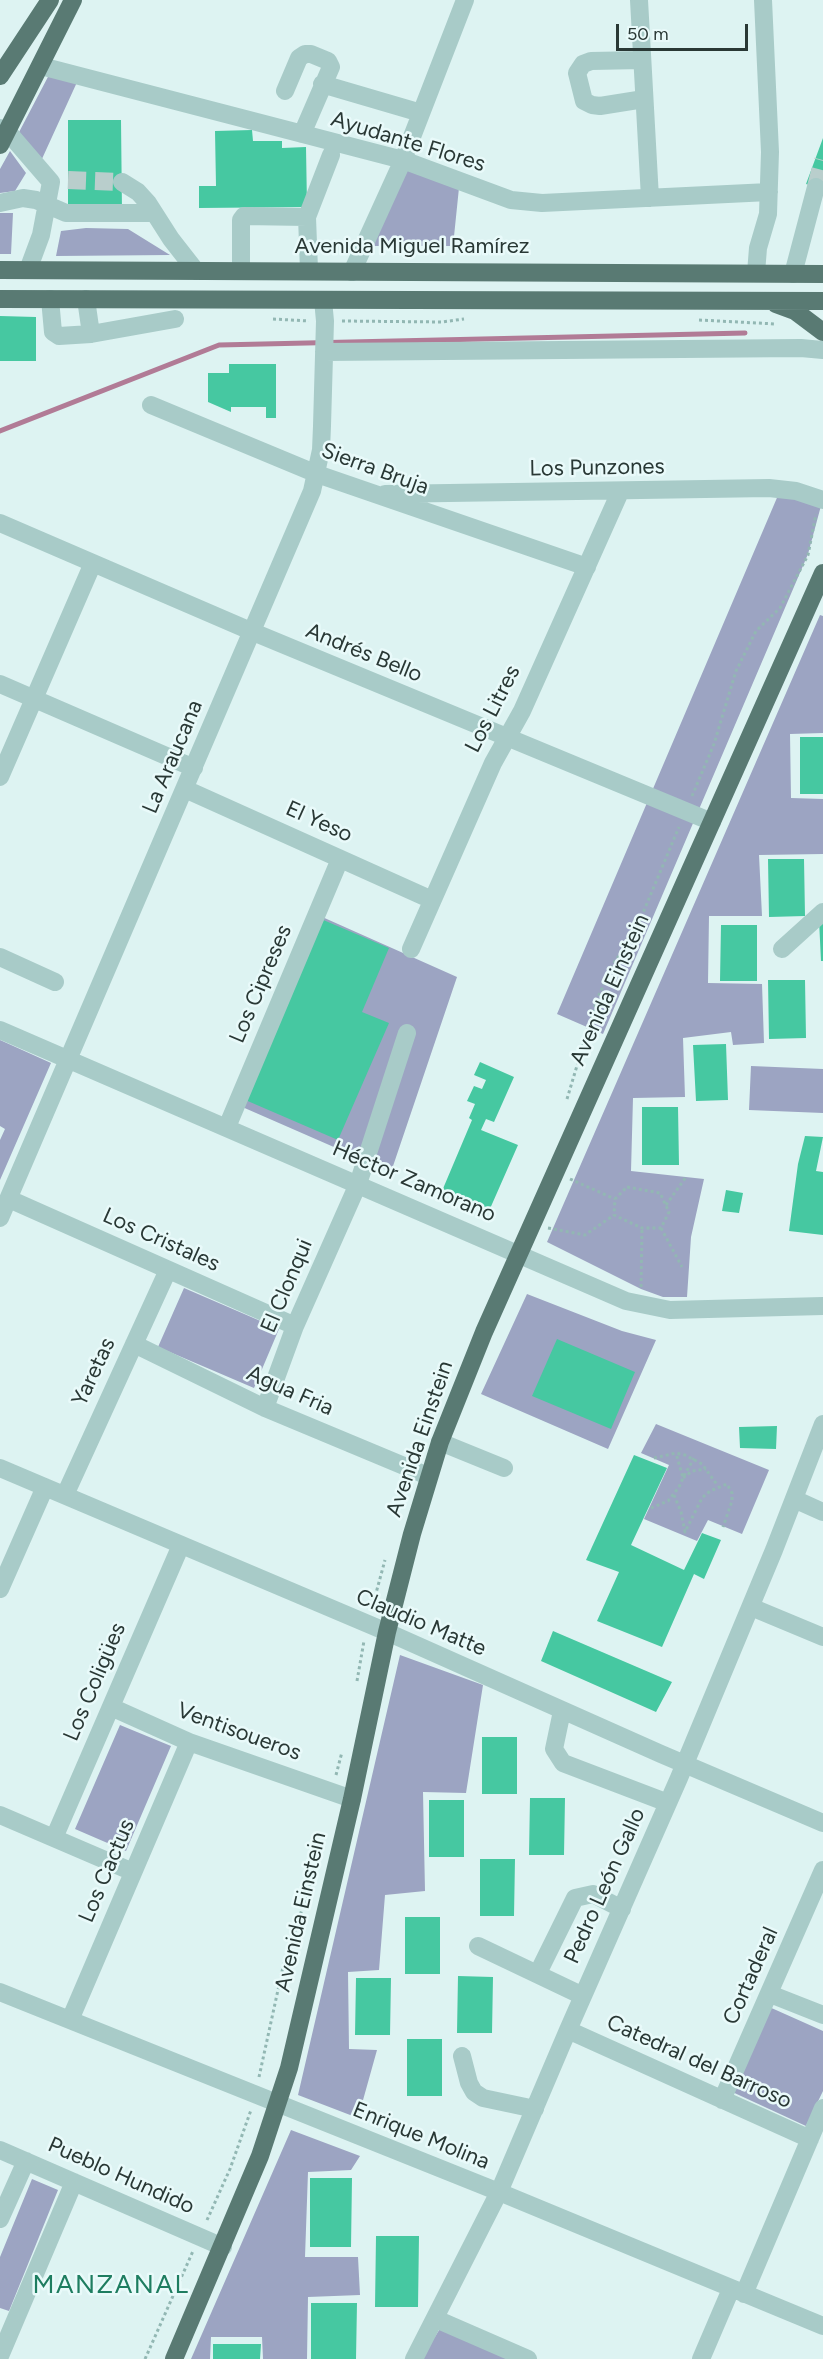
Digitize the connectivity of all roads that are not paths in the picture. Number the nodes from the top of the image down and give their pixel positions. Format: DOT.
graph roads {
  1 [pos="50,0"];
  2 [pos="73,0"];
  3 [pos="465,0"];
  4 [pos="639,0"];
  5 [pos="763,0"];
  6 [pos="642,60"];
  7 [pos="41,66"];
  8 [pos="0,76"];
  9 [pos="322,84"];
  10 [pos="285,91"];
  11 [pos="644,99"];
  12 [pos="421,113"];
  13 [pos="2,134"];
  14 [pos="302,134"];
  15 [pos="331,155"];
  16 [pos="402,160"];
  17 [pos="122,182"];
  18 [pos="816,187"];
  19 [pos="769,192"];
  20 [pos="651,198"];
  21 [pos="0,203"];
  22 [pos="47,205"];
  23 [pos="154,213"];
  24 [pos="308,217"];
  25 [pos="0,270"];
  26 [pos="28,270"];
  27 [pos="309,270"];
  28 [pos="196,271"];
  29 [pos="241,271"];
  30 [pos="352,272"];
  31 [pos="756,273"];
  32 [pos="793,274"];
  33 [pos="823,274"];
  34 [pos="0,299"];
  35 [pos="50,299"];
  36 [pos="86,299"];
  37 [pos="323,300"];
  38 [pos="766,301"];
  39 [pos="823,301"];
  40 [pos="175,319"];
  41 [pos="823,332"];
  42 [pos="91,334"];
  43 [pos="823,350"];
  44 [pos="324,352"];
  45 [pos="151,405"];
  46 [pos="317,474"];
  47 [pos="620,492"];
  48 [pos="371,494"];
  49 [pos="823,500"];
  50 [pos="0,523"];
  51 [pos="93,563"];
  52 [pos="587,567"];
  53 [pos="823,573"];
  54 [pos="818,597"];
  55 [pos="253,632"];
  56 [pos="0,684"];
  57 [pos="34,699"];
  58 [pos="507,737"];
  59 [pos="194,768"];
  60 [pos="0,777"];
  61 [pos="185,789"];
  62 [pos="712,822"];
  63 [pos="340,859"];
  64 [pos="432,900"];
  65 [pos="823,912"];
  66 [pos="411,949"];
  67 [pos="782,949"];
  68 [pos="0,957"];
  69 [pos="55,982"];
  70 [pos="0,1030"];
  71 [pos="407,1033"];
  72 [pos="69,1059"];
  73 [pos="226,1127"];
  74 [pos="357,1184"];
  75 [pos="9,1199"];
  76 [pos="0,1218"];
  77 [pos="519,1253"];
  78 [pos="168,1270"];
  79 [pos="823,1306"];
  80 [pos="295,1326"];
  81 [pos="134,1344"];
  82 [pos="265,1408"];
  83 [pos="823,1424"];
  84 [pos="440,1442"];
  85 [pos="0,1468"];
  86 [pos="504,1468"];
  87 [pos="428,1476"];
  88 [pos="45,1487"];
  89 [pos="65,1495"];
  90 [pos="794,1499"];
  91 [pos="823,1512"];
  92 [pos="181,1545"];
  93 [pos="0,1590"];
  94 [pos="751,1607"];
  95 [pos="387,1632"];
  96 [pos="823,1637"];
  97 [pos="111,1707"];
  98 [pos="562,1711"];
  99 [pos="189,1742"];
  100 [pos="685,1763"];
  101 [pos="352,1799"];
  102 [pos="668,1803"];
  103 [pos="0,1815"];
  104 [pos="823,1823"];
  105 [pos="54,1838"];
  106 [pos="823,1870"];
  107 [pos="133,1872"];
  108 [pos="622,1909"];
  109 [pos="478,1946"];
  110 [pos="538,1973"];
  111 [pos="0,1992"];
  112 [pos="770,1994"];
  113 [pos="583,1996"];
  114 [pos="823,2015"];
  115 [pos="70,2020"];
  116 [pos="568,2030"];
  117 [pos="462,2056"];
  118 [pos="722,2100"];
  119 [pos="278,2105"];
  120 [pos="823,2108"];
  121 [pos="535,2109"];
  122 [pos="810,2139"];
  123 [pos="0,2150"];
  124 [pos="26,2161"];
  125 [pos="74,2182"];
  126 [pos="499,2192"];
  127 [pos="0,2219"];
  128 [pos="223,2247"];
  129 [pos="738,2291"];
  130 [pos="436,2319"];
  131 [pos="6,2325"];
  132 [pos="823,2326"];
  133 [pos="0,2356"];
  134 [pos="524,2358"];
  135 [pos="174,2359"];
  136 [pos="414,2359"];
  137 [pos="701,2359"];
  1 -- 8 [label="main road"];
  2 -- 7 [label="main road"];
  3 -- 12 [label="street"];
  4 -- 6 [label="street"];
  5 -- 19 [label="street"];
  6 -- 11 [label="street"];
  6 -- 11 [label="street"];
  7 -- 13 [label="main road"];
  7 -- 14 [label="street, Ayudante Flores"];
  9 -- 10 [label="street"];
  9 -- 12 [label="street"];
  9 -- 14 [label="street"];
  11 -- 20 [label="street"];
  12 -- 16 [label="street"];
  13 -- 22 [label="street"];
  14 -- 16 [label="street, Ayudante Flores"];
  15 -- 24 [label="street"];
  16 -- 20 [label="street, Ayudante Flores"];
  16 -- 30 [label="street"];
  17 -- 23 [label="street"];
  18 -- 32 [label="street"];
  19 -- 20 [label="street, Ayudante Flores"];
  19 -- 31 [label="street"];
  21 -- 22 [label="street"];
  22 -- 23 [label="street"];
  22 -- 26 [label="street"];
  23 -- 28 [label="street"];
  24 -- 27 [label="street"];
  24 -- 29 [label="street"];
  25 -- 26 [label="main road, Avenida Miguel Ramírez"];
  26 -- 28 [label="main road, Avenida Miguel Ramírez"];
  27 -- 29 [label="main road, Avenida Miguel Ramírez"];
  27 -- 30 [label="main road, Avenida Miguel Ramírez"];
  28 -- 29 [label="main road, Avenida Miguel Ramírez"];
  30 -- 31 [label="main road, Avenida Miguel Ramírez"];
  31 -- 32 [label="main road, Avenida Miguel Ramírez"];
  32 -- 33 [label="main road, Avenida Miguel Ramírez"];
  34 -- 35 [label="main road"];
  35 -- 36 [label="main road"];
  35 -- 42 [label="street"];
  36 -- 37 [label="main road"];
  36 -- 42 [label="street"];
  37 -- 38 [label="main road"];
  37 -- 44 [label="street, La Araucana"];
  38 -- 39 [label="main road"];
  38 -- 41 [label="main road"];
  40 -- 42 [label="street"];
  43 -- 44 [label="street"];
  44 -- 46 [label="street, La Araucana"];
  45 -- 46 [label="street, Sierra Bruja"];
  46 -- 48 [label="street, Sierra Bruja"];
  46 -- 55 [label="street, La Araucana"];
  47 -- 48 [label="street, Los Punzones"];
  47 -- 49 [label="street, Los Punzones"];
  47 -- 52 [label="street, Los Litres"];
  48 -- 52 [label="street, Sierra Bruja"];
  50 -- 51 [label="street, Andrés Bello"];
  51 -- 55 [label="street, Andrés Bello"];
  51 -- 57 [label="street"];
  52 -- 58 [label="street, Los Litres"];
  53 -- 54 [label="main road, Avenida Einstein"];
  54 -- 62 [label="main road, Avenida Einstein"];
  55 -- 58 [label="street, Andrés Bello"];
  55 -- 59 [label="street, La Araucana"];
  56 -- 57 [label="street"];
  57 -- 59 [label="street"];
  57 -- 60 [label="street"];
  58 -- 62 [label="street, Andrés Bello"];
  58 -- 64 [label="street, Los Litres"];
  59 -- 61 [label="street, La Araucana"];
  61 -- 63 [label="street, El Yeso"];
  61 -- 72 [label="street, La Araucana"];
  62 -- 77 [label="main road, Avenida Einstein"];
  63 -- 64 [label="street, El Yeso"];
  63 -- 73 [label="street, Los Cipreses"];
  64 -- 66 [label="street, Los Litres"];
  65 -- 67 [label="street"];
  68 -- 69 [label="street"];
  70 -- 72 [label="street, Héctor Zamorano"];
  71 -- 74 [label="street, El Clonqui"];
  72 -- 73 [label="street, Héctor Zamorano"];
  72 -- 75 [label="street, La Araucana"];
  73 -- 74 [label="street, Héctor Zamorano"];
  74 -- 77 [label="street, Héctor Zamorano"];
  74 -- 80 [label="street, El Clonqui"];
  75 -- 76 [label="street, La Araucana"];
  75 -- 78 [label="street, Los Cristales"];
  77 -- 79 [label="street, Héctor Zamorano"];
  77 -- 84 [label="main road, Avenida Einstein"];
  78 -- 80 [label="street, Los Cristales"];
  78 -- 81 [label="street, Yaretas"];
  80 -- 82 [label="street, El Clonqui"];
  81 -- 82 [label="street, Agua Fria"];
  81 -- 89 [label="street, Yaretas"];
  82 -- 87 [label="street, Agua Fria"];
  83 -- 90 [label="street, Pedro León Gallo"];
  84 -- 86 [label="street"];
  84 -- 87 [label="main road, Avenida Einstein"];
  85 -- 88 [label="street, Claudio Matte"];
  87 -- 95 [label="main road, Avenida Einstein"];
  88 -- 89 [label="street, Claudio Matte"];
  88 -- 93 [label="street"];
  89 -- 92 [label="street, Claudio Matte"];
  90 -- 91 [label="street"];
  90 -- 94 [label="street, Pedro León Gallo"];
  92 -- 95 [label="street, Claudio Matte"];
  92 -- 97 [label="street, Los Coligües"];
  94 -- 96 [label="street"];
  94 -- 100 [label="street, Pedro León Gallo"];
  95 -- 98 [label="street, Claudio Matte"];
  95 -- 101 [label="main road, Avenida Einstein"];
  97 -- 99 [label="street, Ventisoueros"];
  97 -- 105 [label="street, Los Coligües"];
  98 -- 100 [label="street, Claudio Matte"];
  98 -- 102 [label="street"];
  99 -- 101 [label="street, Ventisoueros"];
  99 -- 107 [label="street, Los Cactus"];
  100 -- 102 [label="street, Pedro León Gallo"];
  100 -- 104 [label="street, Claudio Matte"];
  101 -- 119 [label="main road, Avenida Einstein"];
  102 -- 108 [label="street, Pedro León Gallo"];
  103 -- 105 [label="street"];
  105 -- 107 [label="street"];
  106 -- 112 [label="street, Cortaderal"];
  107 -- 115 [label="street, Los Cactus"];
  108 -- 110 [label="street"];
  108 -- 113 [label="street, Pedro León Gallo"];
  109 -- 110 [label="street"];
  110 -- 113 [label="street"];
  111 -- 115 [label="street, Enrique Molina"];
  112 -- 114 [label="street"];
  112 -- 118 [label="street, Cortaderal"];
  113 -- 116 [label="street, Pedro León Gallo"];
  115 -- 119 [label="street, Enrique Molina"];
  116 -- 118 [label="street, Catedral del Barroso"];
  116 -- 121 [label="street, Pedro León Gallo"];
  117 -- 121 [label="street"];
  118 -- 122 [label="street, Catedral del Barroso"];
  119 -- 126 [label="street, Enrique Molina"];
  119 -- 128 [label="main road, Avenida Einstein"];
  120 -- 122 [label="street"];
  121 -- 126 [label="street, Pedro León Gallo"];
  122 -- 129 [label="street"];
  123 -- 124 [label="street, Pueblo Hundido"];
  124 -- 125 [label="street, Pueblo Hundido"];
  124 -- 127 [label="street"];
  125 -- 128 [label="street, Pueblo Hundido"];
  125 -- 131 [label="street"];
  126 -- 129 [label="street, Enrique Molina"];
  126 -- 130 [label="street, Pedro León Gallo"];
  128 -- 135 [label="main road, Avenida Einstein"];
  129 -- 132 [label="street, Enrique Molina"];
  129 -- 137 [label="street"];
  130 -- 134 [label="street"];
  130 -- 136 [label="street, Pedro León Gallo"];
  131 -- 133 [label="street"];
}
